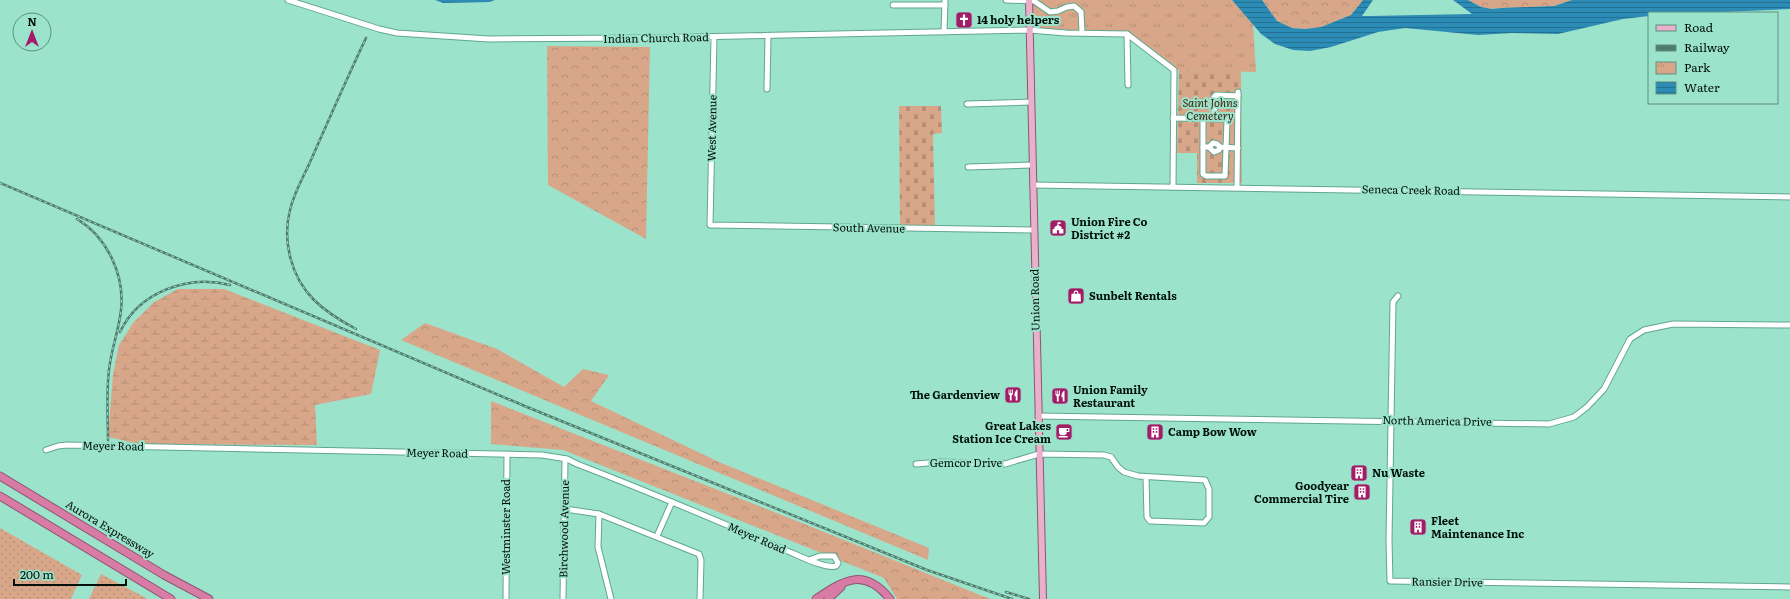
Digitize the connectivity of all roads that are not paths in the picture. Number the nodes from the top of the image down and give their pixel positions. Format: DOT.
graph roads {
  1 [pos="288,0"];
  2 [pos="1006,0"];
  3 [pos="1029,1"];
  4 [pos="945,3"];
  5 [pos="893,5"];
  6 [pos="1029,30"];
  7 [pos="944,32"];
  8 [pos="1082,33"];
  9 [pos="1127,34"];
  10 [pos="768,36"];
  11 [pos="714,37"];
  12 [pos="1128,85"];
  13 [pos="767,89"];
  14 [pos="1031,102"];
  15 [pos="967,104"];
  16 [pos="1173,118"];
  17 [pos="1203,118"];
  18 [pos="1215,118"];
  19 [pos="1203,147"];
  20 [pos="1226,148"];
  21 [pos="1238,148"];
  22 [pos="1032,165"];
  23 [pos="968,167"];
  24 [pos="1033,185"];
  25 [pos="1173,187"];
  26 [pos="1237,188"];
  27 [pos="1790,197"];
  28 [pos="710,220"];
  29 [pos="1034,230"];
  30 [pos="1398,296"];
  31 [pos="1790,325"];
  32 [pos="1038,416"];
  33 [pos="1391,420"];
  34 [pos="46,450"];
  35 [pos="507,454"];
  36 [pos="1039,454"];
  37 [pos="565,459"];
  38 [pos="916,464"];
  39 [pos="0,469"];
  40 [pos="0,476"];
  41 [pos="1146,477"];
  42 [pos="32,495"];
  43 [pos="0,496"];
  44 [pos="672,502"];
  45 [pos="565,509"];
  46 [pos="599,514"];
  47 [pos="657,536"];
  48 [pos="809,560"];
  49 [pos="1790,587"];
  50 [pos="171,599"];
  51 [pos="209,599"];
  52 [pos="506,599"];
  53 [pos="563,599"];
  54 [pos="610,599"];
  55 [pos="700,599"];
  56 [pos="816,599"];
  57 [pos="828,599"];
  58 [pos="886,599"];
  59 [pos="890,599"];
  60 [pos="1043,599"];
  1 -- 11 [label="street, Indian Church Road"];
  2 -- 3 [label="street"];
  3 -- 6 [label="main road, Union Road"];
  3 -- 8 [label="street"];
  4 -- 5 [label="street"];
  4 -- 7 [label="street"];
  6 -- 7 [label="street, Indian Church Road"];
  6 -- 8 [label="street, Indian Church Road"];
  6 -- 14 [label="main road, Union Road"];
  7 -- 10 [label="street, Indian Church Road"];
  8 -- 9 [label="street, Indian Church Road"];
  9 -- 12 [label="street"];
  9 -- 16 [label="street"];
  10 -- 11 [label="street, Indian Church Road"];
  10 -- 13 [label="street"];
  11 -- 28 [label="street, West Avenue"];
  14 -- 15 [label="street"];
  14 -- 22 [label="main road, Union Road"];
  16 -- 17 [label="street"];
  16 -- 25 [label="street"];
  17 -- 18 [label="street"];
  17 -- 19 [label="street"];
  18 -- 20 [label="street"];
  18 -- 21 [label="street"];
  19 -- 20 [label="street"];
  19 -- 20 [label="street"];
  20 -- 21 [label="street"];
  21 -- 26 [label="street"];
  22 -- 23 [label="street"];
  22 -- 24 [label="main road, Union Road"];
  24 -- 25 [label="street, Seneca Creek Road"];
  24 -- 29 [label="main road, Union Road"];
  25 -- 26 [label="street, Seneca Creek Road"];
  26 -- 27 [label="street, Seneca Creek Road"];
  28 -- 29 [label="street, South Avenue"];
  29 -- 32 [label="main road, Union Road"];
  30 -- 33 [label="street, Ransier Drive"];
  31 -- 33 [label="street, North America Drive"];
  32 -- 33 [label="street, North America Drive"];
  32 -- 36 [label="main road, Union Road"];
  33 -- 49 [label="street, Ransier Drive"];
  34 -- 35 [label="street, Meyer Road"];
  35 -- 37 [label="street, Meyer Road"];
  35 -- 52 [label="street, Westminster Road"];
  36 -- 38 [label="street, Gemcor Drive"];
  36 -- 41 [label="street, Gemcor Drive"];
  36 -- 60 [label="main road, Union Road"];
  37 -- 44 [label="street, Meyer Road"];
  37 -- 45 [label="street, Birchwood Avenue"];
  39 -- 42 [label="highway"];
  40 -- 42 [label="highway, Aurora Expressway"];
  41 -- 41 [label="street, Gemcor Drive"];
  42 -- 51 [label="highway, Aurora Expressway"];
  43 -- 50 [label="highway"];
  44 -- 47 [label="street"];
  44 -- 48 [label="street, Meyer Road"];
  45 -- 46 [label="street"];
  45 -- 53 [label="street, Birchwood Avenue"];
  46 -- 47 [label="street"];
  46 -- 54 [label="street"];
  47 -- 55 [label="street"];
  48 -- 48 [label="street, Meyer Road"];
  56 -- 59 [label="highway"];
  57 -- 58 [label="highway"];
}
